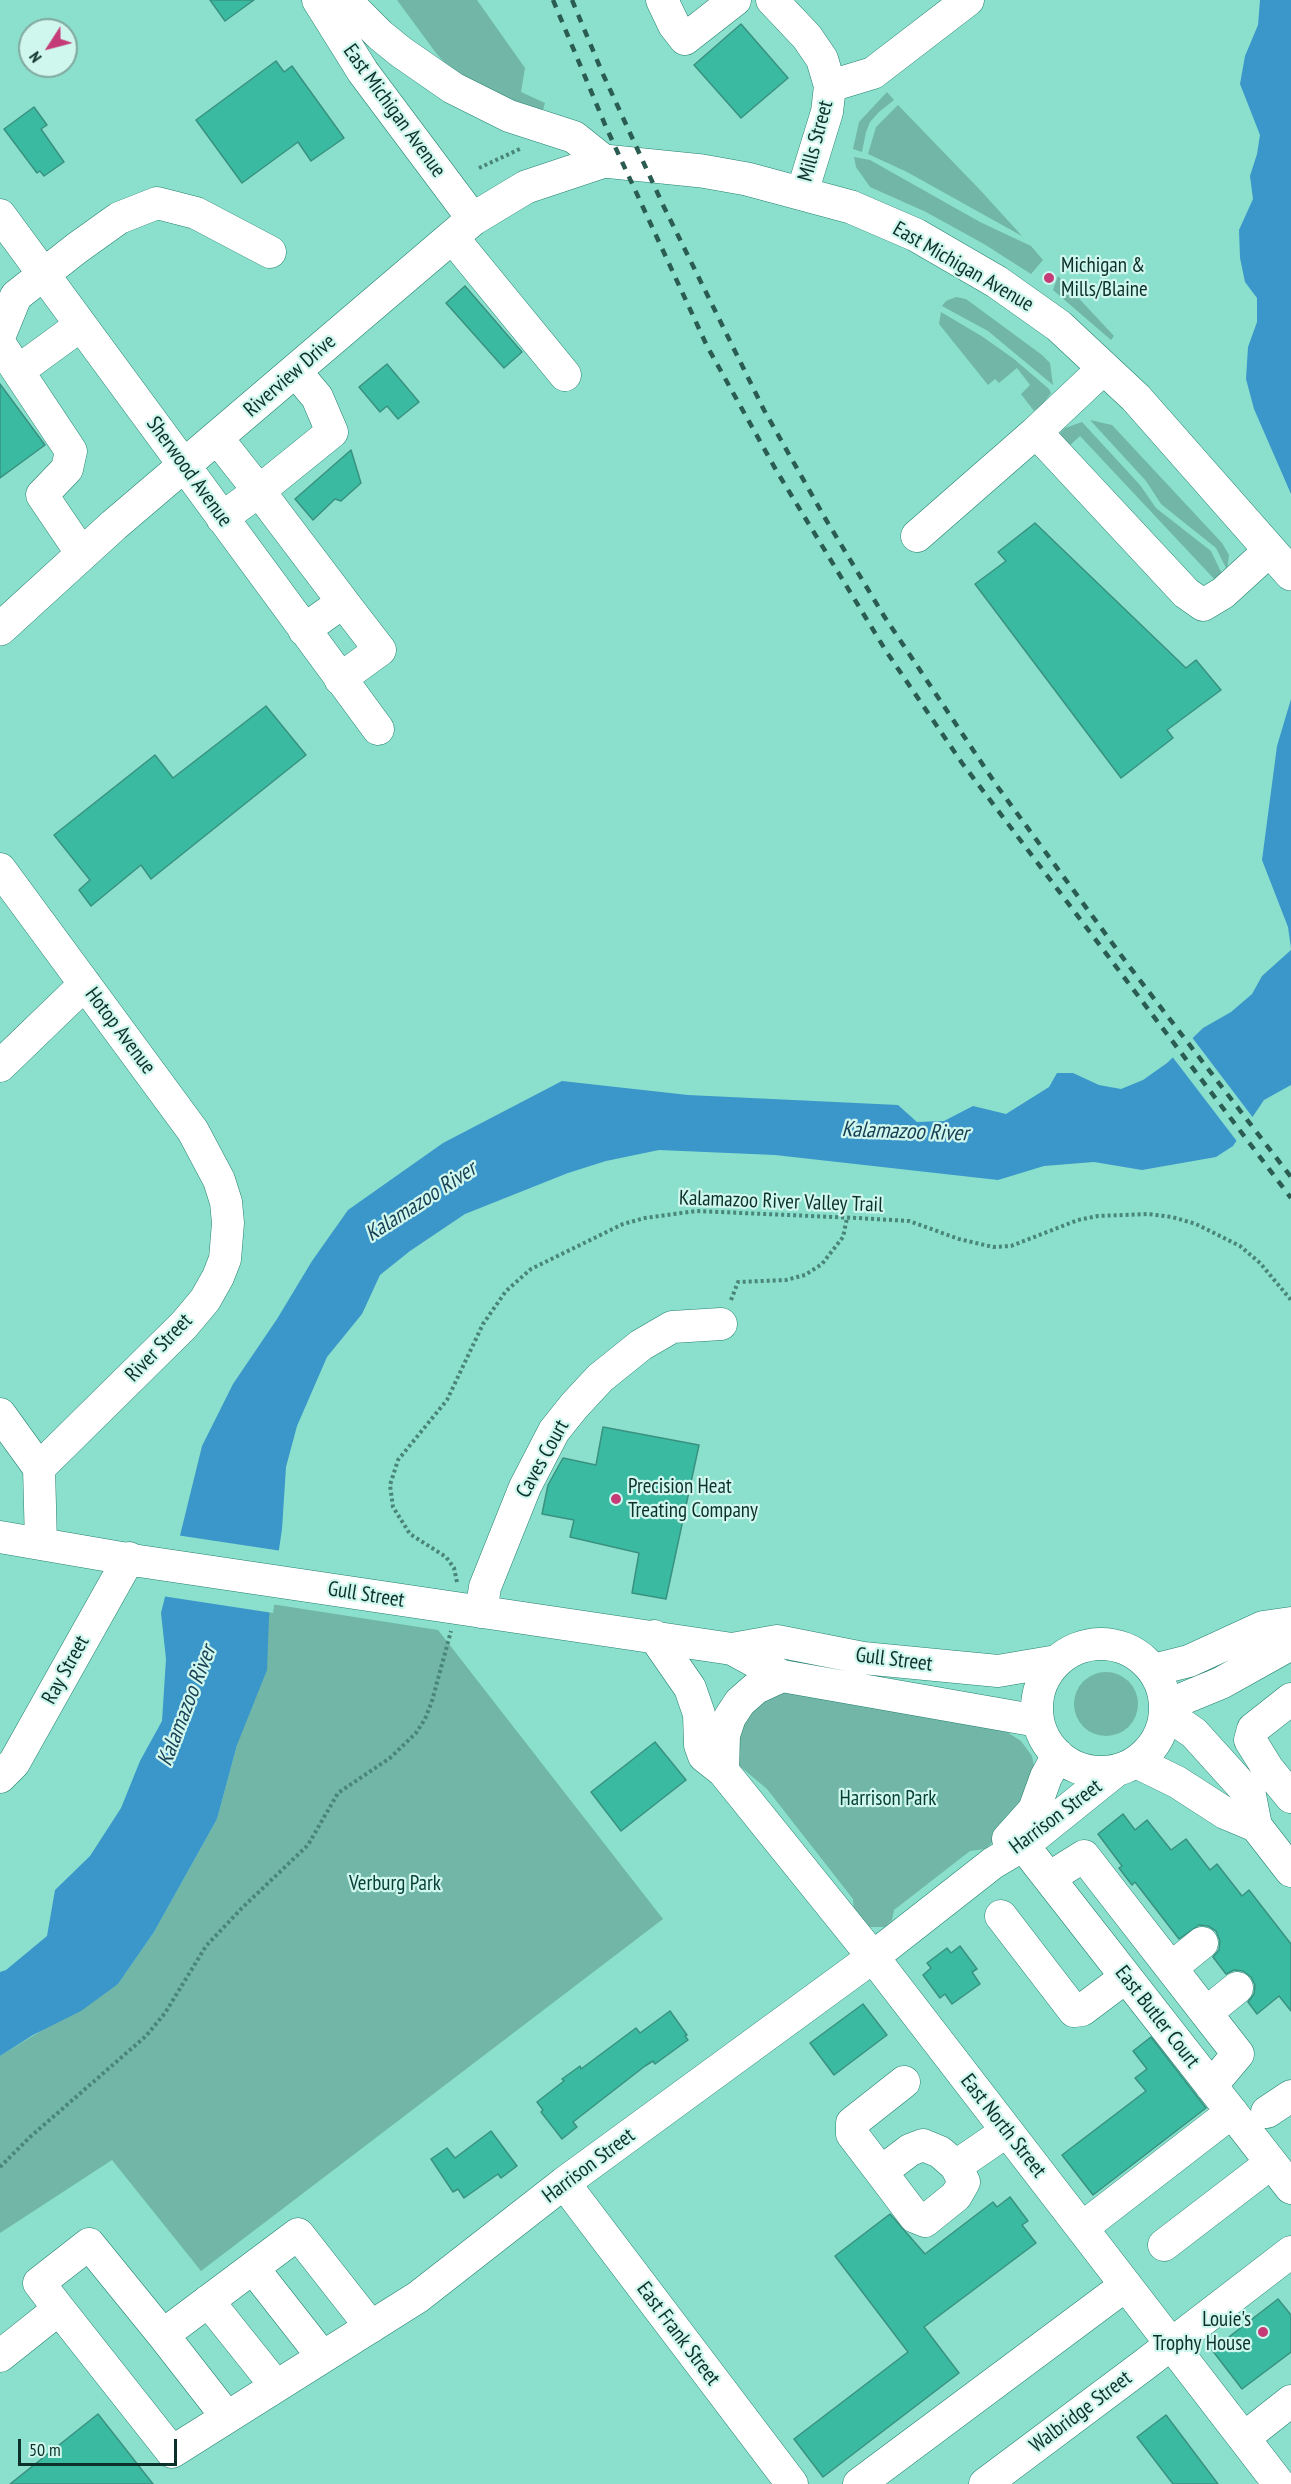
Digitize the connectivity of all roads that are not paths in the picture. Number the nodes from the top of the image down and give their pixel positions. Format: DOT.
graph roads {
  1 [pos="318,0"];
  2 [pos="345,0"];
  3 [pos="662,0"];
  4 [pos="735,0"];
  5 [pos="772,0"];
  6 [pos="968,0"];
  7 [pos="830,86"];
  8 [pos="603,161"];
  9 [pos="802,193"];
  10 [pos="0,215"];
  11 [pos="462,228"];
  12 [pos="270,252"];
  13 [pos="44,275"];
  14 [pos="81,325"];
  15 [pos="0,335"];
  16 [pos="0,344"];
  17 [pos="1104,368"];
  18 [pos="18,371"];
  19 [pos="295,371"];
  20 [pos="565,375"];
  21 [pos="1036,432"];
  22 [pos="217,438"];
  23 [pos="184,466"];
  24 [pos="259,491"];
  25 [pos="222,518"];
  26 [pos="917,536"];
  27 [pos="82,554"];
  28 [pos="1283,565"];
  29 [pos="343,602"];
  30 [pos="0,629"];
  31 [pos="304,630"];
  32 [pos="340,679"];
  33 [pos="378,729"];
  34 [pos="0,869"];
  35 [pos="85,984"];
  36 [pos="0,1066"];
  37 [pos="225,1202"];
  38 [pos="722,1324"];
  39 [pos="0,1414"];
  40 [pos="39,1468"];
  41 [pos="0,1537"];
  42 [pos="41,1544"];
  43 [pos="134,1560"];
  44 [pos="467,1610"];
  45 [pos="1291,1623"];
  46 [pos="654,1636"];
  47 [pos="1291,1644"];
  48 [pos="732,1649"];
  49 [pos="1057,1661"];
  50 [pos="1153,1670"];
  51 [pos="782,1676"];
  52 [pos="1291,1699"];
  53 [pos="1165,1709"];
  54 [pos="1038,1721"];
  55 [pos="1058,1755"];
  56 [pos="1126,1766"];
  57 [pos="723,1771"];
  58 [pos="0,1778"];
  59 [pos="1291,1797"];
  60 [pos="1256,1826"];
  61 [pos="1023,1845"];
  62 [pos="993,1863"];
  63 [pos="1291,1871"];
  64 [pos="1049,1878"];
  65 [pos="1000,1916"];
  66 [pos="1202,1943"];
  67 [pos="873,1957"];
  68 [pos="1171,1968"];
  69 [pos="1126,1977"];
  70 [pos="1237,1988"];
  71 [pos="1206,2013"];
  72 [pos="904,2082"];
  73 [pos="1211,2086"];
  74 [pos="1232,2112"];
  75 [pos="1007,2131"];
  76 [pos="956,2166"];
  77 [pos="881,2172"];
  78 [pos="1283,2173"];
  79 [pos="564,2183"];
  80 [pos="1082,2228"];
  81 [pos="1164,2245"];
  82 [pos="1289,2257"];
  83 [pos="253,2268"];
  84 [pos="1126,2285"];
  85 [pos="208,2301"];
  86 [pos="59,2309"];
  87 [pos="371,2327"];
  88 [pos="163,2335"];
  89 [pos="1172,2344"];
  90 [pos="0,2356"];
  91 [pos="322,2356"];
  92 [pos="276,2386"];
  93 [pos="1291,2401"];
  94 [pos="227,2417"];
  95 [pos="1244,2438"];
  96 [pos="792,2484"];
  97 [pos="859,2484"];
  98 [pos="985,2484"];
  99 [pos="1279,2484"];
  1 -- 11 [label="street, East Michigan Avenue"];
  2 -- 8 [label="street"];
  3 -- 4 [label="street"];
  5 -- 7 [label="street, Mills Street"];
  6 -- 7 [label="street"];
  7 -- 9 [label="street, Mills Street"];
  8 -- 9 [label="main road, East Michigan Avenue"];
  8 -- 11 [label="main road, Riverview Drive"];
  9 -- 17 [label="main road, East Michigan Avenue"];
  10 -- 13 [label="street, Sherwood Avenue"];
  11 -- 19 [label="main road, Riverview Drive"];
  11 -- 20 [label="street, East Michigan Avenue"];
  12 -- 13 [label="street"];
  13 -- 14 [label="street, Sherwood Avenue"];
  13 -- 15 [label="street"];
  14 -- 18 [label="street"];
  14 -- 23 [label="street, Sherwood Avenue"];
  16 -- 18 [label="street"];
  17 -- 21 [label="street"];
  17 -- 28 [label="main road, East Michigan Avenue"];
  18 -- 27 [label="street"];
  19 -- 22 [label="main road, Riverview Drive"];
  19 -- 24 [label="street"];
  21 -- 26 [label="street"];
  21 -- 28 [label="street"];
  22 -- 23 [label="main road, Riverview Drive"];
  22 -- 24 [label="street"];
  23 -- 25 [label="street, Sherwood Avenue"];
  23 -- 27 [label="main road, Riverview Drive"];
  24 -- 25 [label="street"];
  24 -- 29 [label="street"];
  25 -- 31 [label="street, Sherwood Avenue"];
  27 -- 30 [label="main road, Riverview Drive"];
  29 -- 31 [label="street"];
  29 -- 32 [label="street"];
  31 -- 32 [label="street, Sherwood Avenue"];
  32 -- 33 [label="street, Sherwood Avenue"];
  34 -- 35 [label="street, Hotop Avenue"];
  35 -- 36 [label="street"];
  35 -- 37 [label="street, Hotop Avenue"];
  37 -- 40 [label="street, River Street"];
  38 -- 44 [label="street, Caves Court"];
  39 -- 40 [label="street"];
  40 -- 42 [label="street"];
  41 -- 42 [label="street, Gull Street"];
  42 -- 43 [label="street, Gull Street"];
  43 -- 44 [label="street, Gull Street"];
  43 -- 58 [label="street, Ray Street"];
  44 -- 46 [label="street, Gull Street"];
  45 -- 50 [label="street"];
  46 -- 48 [label="street, Gull Street"];
  46 -- 57 [label="street, East North Street"];
  47 -- 53 [label="street"];
  48 -- 49 [label="street, Gull Street"];
  48 -- 51 [label="street, Gull Street"];
  49 -- 50 [label="street"];
  49 -- 54 [label="street"];
  50 -- 53 [label="street"];
  51 -- 54 [label="street, Gull Street"];
  51 -- 57 [label="street"];
  52 -- 59 [label="street"];
  53 -- 56 [label="street"];
  53 -- 60 [label="street"];
  54 -- 55 [label="street"];
  55 -- 56 [label="street"];
  55 -- 62 [label="street, Harrison Street"];
  56 -- 60 [label="street"];
  56 -- 61 [label="street, Harrison Street"];
  57 -- 67 [label="street, East North Street"];
  60 -- 63 [label="street"];
  61 -- 62 [label="street, Harrison Street"];
  61 -- 64 [label="street, East Butler Court"];
  62 -- 67 [label="street, Harrison Street"];
  64 -- 68 [label="street"];
  64 -- 69 [label="street, East Butler Court"];
  65 -- 69 [label="street"];
  66 -- 68 [label="street"];
  67 -- 75 [label="street, East North Street"];
  67 -- 79 [label="street, Harrison Street"];
  68 -- 71 [label="street"];
  69 -- 73 [label="street, East Butler Court"];
  70 -- 71 [label="street"];
  71 -- 73 [label="street"];
  72 -- 77 [label="street"];
  73 -- 74 [label="street, East Butler Court"];
  74 -- 78 [label="street, East Butler Court"];
  74 -- 80 [label="street"];
  75 -- 76 [label="street"];
  75 -- 80 [label="street, East North Street"];
  76 -- 77 [label="street"];
  76 -- 77 [label="street"];
  78 -- 81 [label="street"];
  79 -- 87 [label="street, Harrison Street"];
  79 -- 96 [label="street, East Frank Street"];
  80 -- 84 [label="street, East North Street"];
  82 -- 89 [label="street, Walbridge Street"];
  83 -- 85 [label="street"];
  83 -- 87 [label="street"];
  83 -- 91 [label="street"];
  84 -- 89 [label="street, East North Street"];
  84 -- 97 [label="street"];
  85 -- 88 [label="street"];
  85 -- 92 [label="street"];
  86 -- 88 [label="street"];
  86 -- 90 [label="street"];
  86 -- 94 [label="street, Harrison Street"];
  87 -- 91 [label="street, Harrison Street"];
  88 -- 94 [label="street"];
  89 -- 95 [label="street, East North Street"];
  89 -- 98 [label="street, Walbridge Street"];
  91 -- 92 [label="street, Harrison Street"];
  92 -- 94 [label="street, Harrison Street"];
  93 -- 95 [label="street"];
  95 -- 99 [label="street, East North Street"];
}
